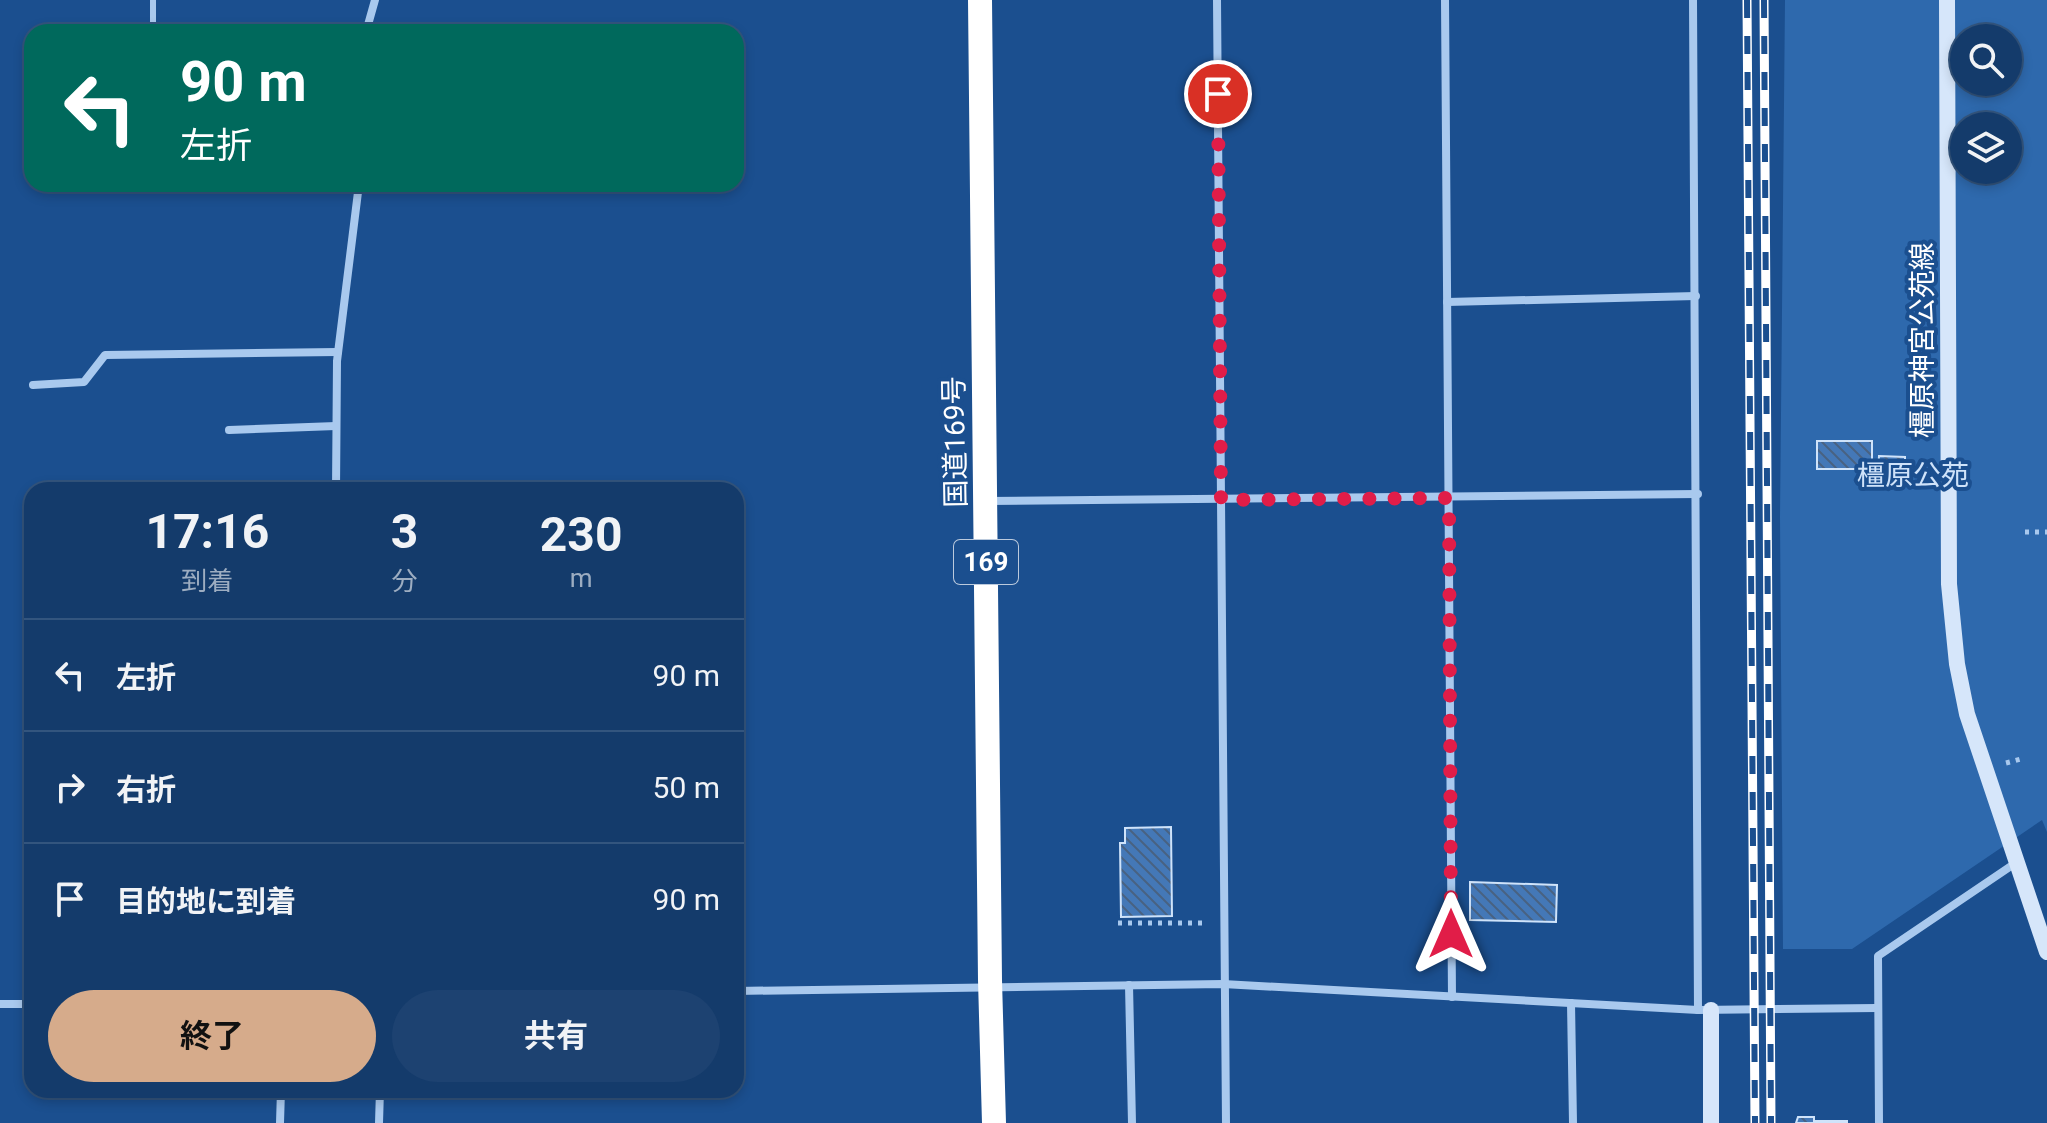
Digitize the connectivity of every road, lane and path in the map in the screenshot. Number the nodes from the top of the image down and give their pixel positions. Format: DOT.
graph roads {
  1 [pos="153,0"];
  2 [pos="375,0"];
  3 [pos="980,0"];
  4 [pos="1217,0"];
  5 [pos="1445,0"];
  6 [pos="1693,0"];
  7 [pos="1947,0"];
  8 [pos="153,24"];
  9 [pos="368,24"];
  10 [pos="358,192"];
  11 [pos="1696,296"];
  12 [pos="1447,302"];
  13 [pos="338,352"];
  14 [pos="33,385"];
  15 [pos="336,426"];
  16 [pos="229,430"];
  17 [pos="336,482"];
  18 [pos="1698,494"];
  19 [pos="1449,498"];
  20 [pos="1221,500"];
  21 [pos="986,501"];
  22 [pos="2025,532"];
  23 [pos="2047,532"];
  24 [pos="2025,758"];
  25 [pos="2005,764"];
  26 [pos="2017,862"];
  27 [pos="1118,923"];
  28 [pos="1223,924"];
  29 [pos="2047,952"];
  30 [pos="1223,984"];
  31 [pos="1129,985"];
  32 [pos="991,987"];
  33 [pos="744,991"];
  34 [pos="1452,997"];
  35 [pos="1571,1003"];
  36 [pos="0,1004"];
  37 [pos="24,1004"];
  38 [pos="1877,1008"];
  39 [pos="1705,1010"];
  40 [pos="281,1098"];
  41 [pos="380,1098"];
  42 [pos="280,1123"];
  43 [pos="379,1123"];
  44 [pos="994,1123"];
  45 [pos="1132,1123"];
  46 [pos="1226,1123"];
  47 [pos="1573,1123"];
  48 [pos="1711,1123"];
  49 [pos="1879,1123"];
  1 -- 8 [label="lane"];
  2 -- 9 [label="street"];
  3 -- 21 [label="highway, 国道169号 / 169"];
  4 -- 20 [label="street"];
  5 -- 12 [label="street"];
  6 -- 11 [label="street"];
  7 -- 26 [label="main road, 橿原神宮公苑線"];
  10 -- 13 [label="street"];
  11 -- 12 [label="street"];
  11 -- 18 [label="street"];
  12 -- 19 [label="street"];
  13 -- 14 [label="street"];
  13 -- 15 [label="street"];
  15 -- 16 [label="street"];
  15 -- 17 [label="street"];
  18 -- 19 [label="street"];
  18 -- 39 [label="street"];
  19 -- 20 [label="street"];
  19 -- 34 [label="street"];
  20 -- 21 [label="street"];
  20 -- 28 [label="street"];
  21 -- 32 [label="highway, 国道169号 / 169"];
  22 -- 23 [label="path"];
  24 -- 25 [label="path"];
  26 -- 29 [label="main road, 橿原神宮公苑線"];
  26 -- 38 [label="street"];
  27 -- 28 [label="path"];
  28 -- 30 [label="street"];
  30 -- 31 [label="street"];
  30 -- 34 [label="street"];
  30 -- 46 [label="street"];
  31 -- 32 [label="street"];
  31 -- 45 [label="street"];
  32 -- 33 [label="street"];
  32 -- 44 [label="highway, 国道169号 / 169"];
  34 -- 35 [label="street"];
  35 -- 39 [label="street"];
  35 -- 47 [label="street"];
  36 -- 37 [label="street"];
  38 -- 39 [label="street"];
  38 -- 49 [label="street"];
  39 -- 48 [label="main road"];
  40 -- 42 [label="street"];
  41 -- 43 [label="street"];
}
